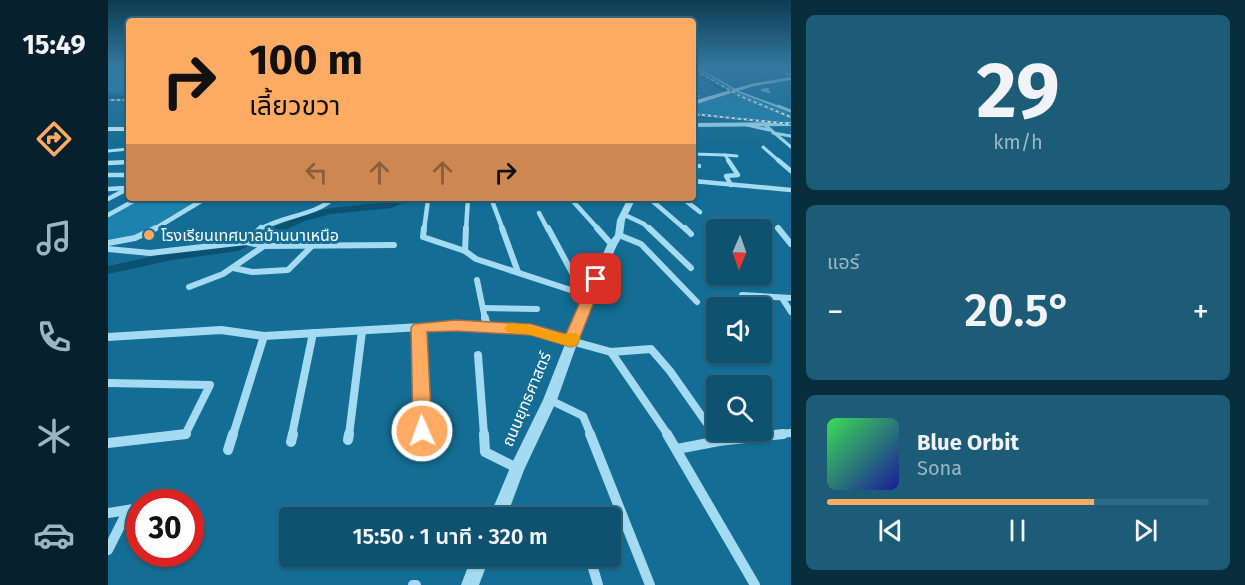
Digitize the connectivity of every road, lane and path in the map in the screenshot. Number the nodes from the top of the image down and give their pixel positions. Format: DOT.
graph roads {
  1 [pos="728,93"];
  2 [pos="743,93"];
  3 [pos="696,95"];
  4 [pos="707,98"];
  5 [pos="696,102"];
  6 [pos="790,111"];
  7 [pos="737,124"];
  8 [pos="764,124"];
  9 [pos="790,124"];
  10 [pos="696,125"];
  11 [pos="108,131"];
  12 [pos="126,131"];
  13 [pos="771,132"];
  14 [pos="790,136"];
  15 [pos="763,147"];
  16 [pos="790,147"];
  17 [pos="126,149"];
  18 [pos="108,151"];
  19 [pos="696,154"];
  20 [pos="725,155"];
  21 [pos="737,156"];
  22 [pos="126,162"];
  23 [pos="781,162"];
  24 [pos="108,163"];
  25 [pos="790,163"];
  26 [pos="790,171"];
  27 [pos="126,175"];
  28 [pos="108,176"];
  29 [pos="696,181"];
  30 [pos="731,185"];
  31 [pos="126,188"];
  32 [pos="108,189"];
  33 [pos="126,190"];
  34 [pos="790,190"];
  35 [pos="108,199"];
  36 [pos="134,201"];
  37 [pos="201,201"];
  38 [pos="330,201"];
  39 [pos="428,201"];
  40 [pos="468,201"];
  41 [pos="492,201"];
  42 [pos="573,201"];
  43 [pos="631,201"];
  44 [pos="652,201"];
  45 [pos="686,201"];
  46 [pos="700,212"];
  47 [pos="539,213"];
  48 [pos="108,215"];
  49 [pos="625,215"];
  50 [pos="778,228"];
  51 [pos="691,234"];
  52 [pos="615,240"];
  53 [pos="248,242"];
  54 [pos="108,243"];
  55 [pos="790,244"];
  56 [pos="394,245"];
  57 [pos="265,246"];
  58 [pos="310,247"];
  59 [pos="109,250"];
  60 [pos="465,251"];
  61 [pos="233,268"];
  62 [pos="691,268"];
  63 [pos="518,272"];
  64 [pos="477,280"];
  65 [pos="189,287"];
  66 [pos="586,295"];
  67 [pos="742,295"];
  68 [pos="782,298"];
  69 [pos="790,298"];
  70 [pos="697,302"];
  71 [pos="483,308"];
  72 [pos="537,309"];
  73 [pos="790,312"];
  74 [pos="488,327"];
  75 [pos="419,328"];
  76 [pos="362,331"];
  77 [pos="313,333"];
  78 [pos="264,336"];
  79 [pos="108,337"];
  80 [pos="571,341"];
  81 [pos="611,352"];
  82 [pos="478,355"];
  83 [pos="108,382"];
  84 [pos="550,400"];
  85 [pos="706,422"];
  86 [pos="422,431"];
  87 [pos="790,433"];
  88 [pos="772,435"];
  89 [pos="348,440"];
  90 [pos="719,441"];
  91 [pos="291,442"];
  92 [pos="108,443"];
  93 [pos="677,449"];
  94 [pos="228,450"];
  95 [pos="517,468"];
  96 [pos="501,507"];
  97 [pos="126,510"];
  98 [pos="108,513"];
  99 [pos="126,514"];
  100 [pos="108,550"];
  101 [pos="477,567"];
  102 [pos="593,567"];
  103 [pos="470,585"];
  104 [pos="598,585"];
  105 [pos="650,585"];
  106 [pos="755,585"];
  1 -- 4 [label="main road"];
  2 -- 6 [label="street"];
  3 -- 4 [label="street"];
  4 -- 5 [label="main road"];
  7 -- 8 [label="street"];
  7 -- 10 [label="street"];
  7 -- 13 [label="street"];
  8 -- 9 [label="street"];
  8 -- 13 [label="street"];
  11 -- 12 [label="main road"];
  13 -- 14 [label="street"];
  13 -- 16 [label="street"];
  15 -- 23 [label="street"];
  17 -- 18 [label="street"];
  19 -- 20 [label="street"];
  20 -- 21 [label="street"];
  20 -- 30 [label="street"];
  22 -- 24 [label="street"];
  23 -- 25 [label="street"];
  23 -- 26 [label="street"];
  27 -- 28 [label="street"];
  29 -- 30 [label="street"];
  30 -- 34 [label="street"];
  31 -- 32 [label="street"];
  33 -- 35 [label="street"];
  36 -- 48 [label="street"];
  37 -- 54 [label="street"];
  38 -- 53 [label="street"];
  39 -- 60 [label="street"];
  40 -- 60 [label="street"];
  41 -- 63 [label="street"];
  42 -- 52 [label="street"];
  43 -- 49 [label="street, ถนนยุทธศาสตร์"];
  44 -- 51 [label="street"];
  45 -- 46 [label="street"];
  47 -- 66 [label="street"];
  49 -- 52 [label="street, ถนนยุทธศาสตร์"];
  49 -- 62 [label="street"];
  50 -- 55 [label="street"];
  52 -- 66 [label="street, ถนนยุทธศาสตร์"];
  52 -- 70 [label="street"];
  53 -- 57 [label="street"];
  53 -- 59 [label="street"];
  56 -- 58 [label="street"];
  57 -- 58 [label="street"];
  57 -- 61 [label="street"];
  58 -- 61 [label="street"];
  60 -- 63 [label="street"];
  61 -- 65 [label="street"];
  63 -- 66 [label="street"];
  64 -- 71 [label="street"];
  66 -- 80 [label="street, ถนนยุทธศาสตร์"];
  67 -- 68 [label="street"];
  68 -- 69 [label="street"];
  68 -- 73 [label="street"];
  71 -- 72 [label="street"];
  71 -- 74 [label="street"];
  74 -- 75 [label="street"];
  74 -- 80 [label="street"];
  75 -- 76 [label="street"];
  75 -- 86 [label="street"];
  76 -- 77 [label="street"];
  76 -- 89 [label="street"];
  77 -- 78 [label="street"];
  77 -- 91 [label="street"];
  78 -- 79 [label="street"];
  78 -- 94 [label="street"];
  80 -- 81 [label="street"];
  80 -- 84 [label="street, ถนนยุทธศาสตร์"];
  81 -- 85 [label="street"];
  81 -- 93 [label="street"];
  82 -- 95 [label="street"];
  83 -- 92 [label="street"];
  84 -- 95 [label="street, ถนนยุทธศาสตร์"];
  84 -- 105 [label="street"];
  87 -- 88 [label="street"];
  90 -- 93 [label="street"];
  93 -- 106 [label="street"];
  95 -- 96 [label="street, ถนนยุทธศาสตร์"];
  97 -- 98 [label="street"];
  99 -- 100 [label="street"];
  101 -- 103 [label="street"];
  102 -- 104 [label="street"];
}
